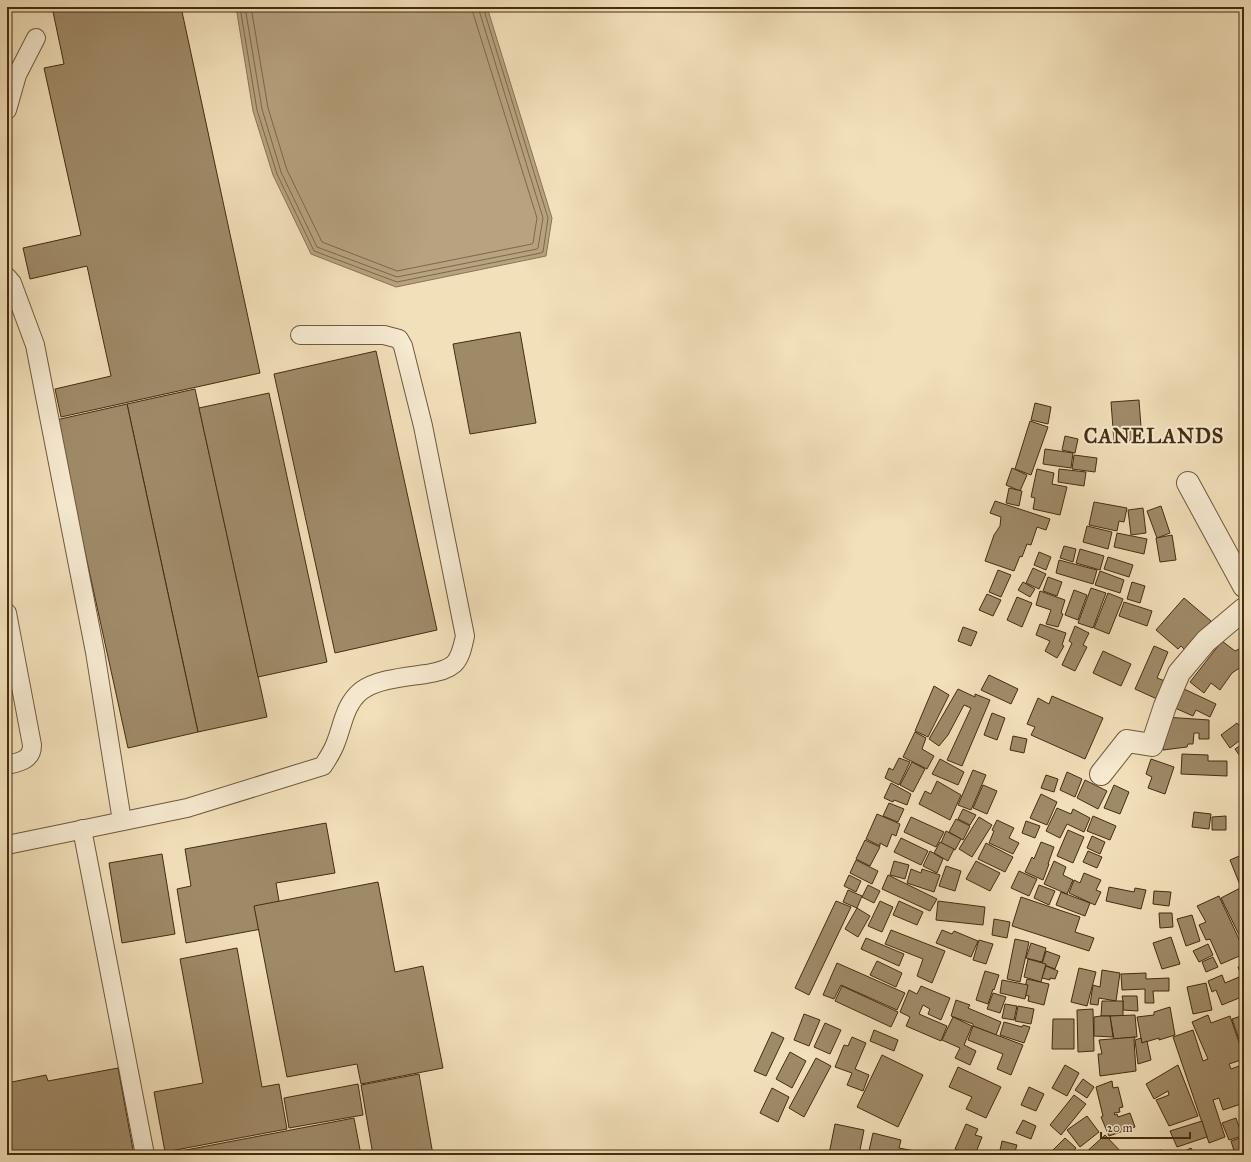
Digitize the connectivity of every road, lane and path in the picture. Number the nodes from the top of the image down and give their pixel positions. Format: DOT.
graph roads {
  1 [pos="36,38"];
  2 [pos="7,110"];
  3 [pos="7,278"];
  4 [pos="300,335"];
  5 [pos="1188,483"];
  6 [pos="1244,586"];
  7 [pos="1244,609"];
  8 [pos="7,612"];
  9 [pos="7,765"];
  10 [pos="1101,774"];
  11 [pos="122,822"];
  12 [pos="82,829"];
  13 [pos="7,845"];
  14 [pos="145,1155"];
  1 -- 2 [label="lane"];
  3 -- 11 [label="lane"];
  4 -- 11 [label="lane"];
  5 -- 6 [label="street"];
  7 -- 10 [label="street"];
  8 -- 9 [label="lane"];
  11 -- 12 [label="lane"];
  12 -- 13 [label="lane"];
  12 -- 14 [label="lane"];
}
